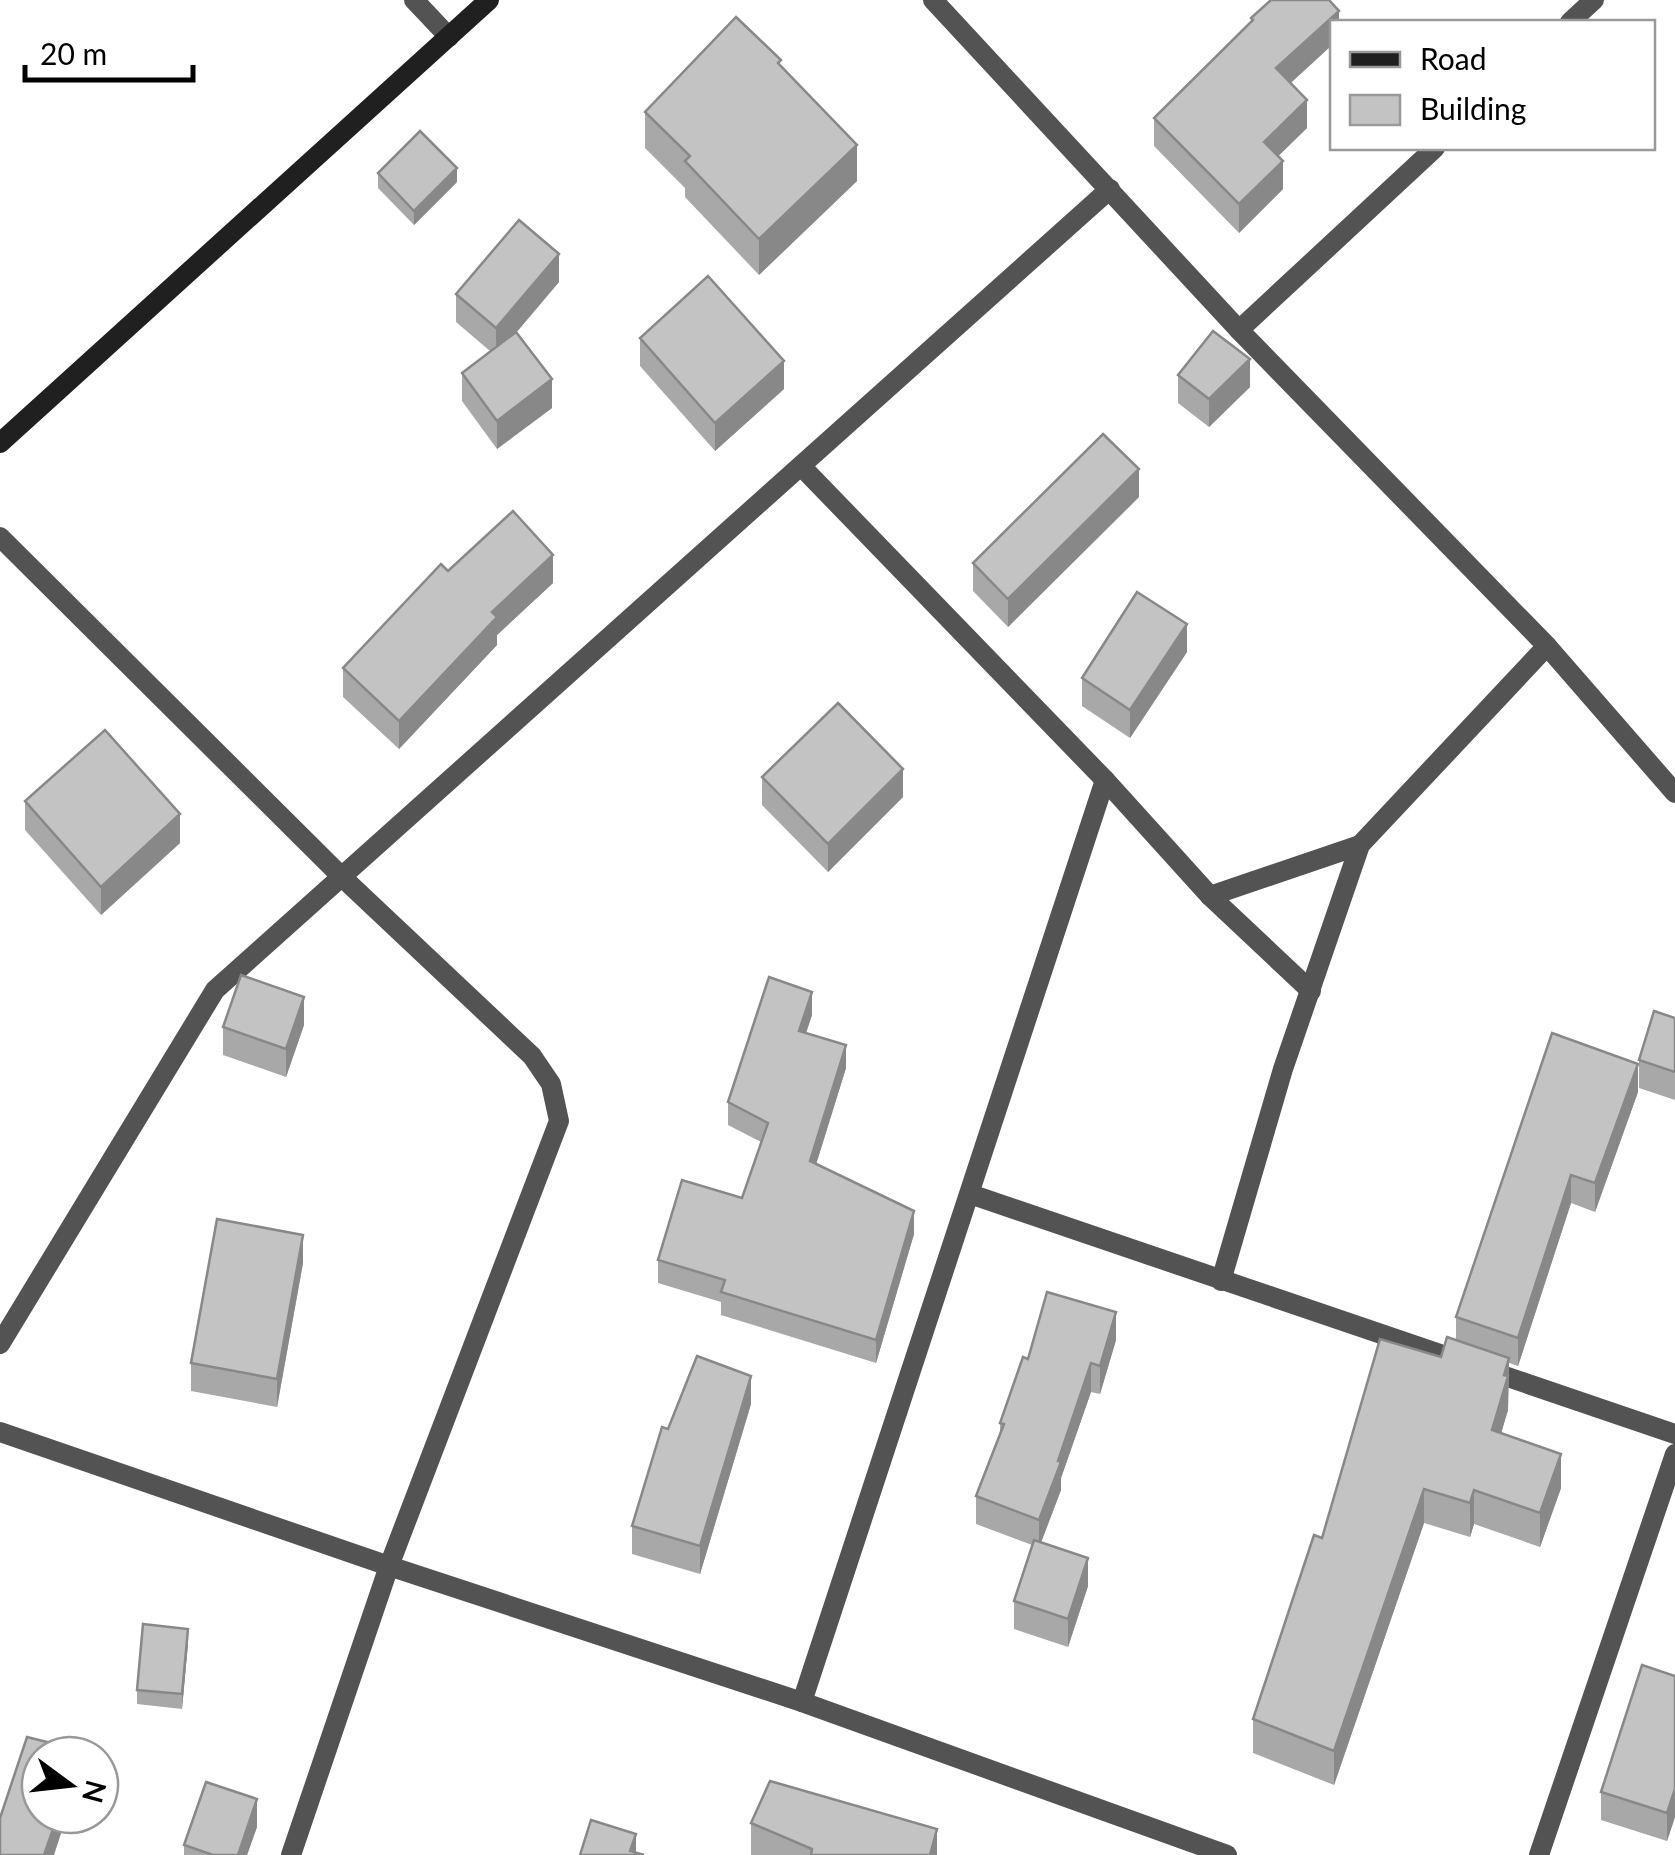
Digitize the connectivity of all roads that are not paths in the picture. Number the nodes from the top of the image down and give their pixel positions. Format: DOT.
graph roads {
  1 [pos="414,0"];
  2 [pos="489,0"];
  3 [pos="933,0"];
  4 [pos="1594,0"];
  5 [pos="1572,20"];
  6 [pos="449,36"];
  7 [pos="1433,150"];
  8 [pos="1110,189"];
  9 [pos="1239,330"];
  10 [pos="0,443"];
  11 [pos="801,466"];
  12 [pos="0,537"];
  13 [pos="1547,646"];
  14 [pos="1105,780"];
  15 [pos="1675,793"];
  16 [pos="1360,845"];
  17 [pos="342,876"];
  18 [pos="1210,896"];
  19 [pos="1311,991"];
  20 [pos="970,1194"];
  21 [pos="1221,1280"];
  22 [pos="0,1344"];
  23 [pos="0,1432"];
  24 [pos="1675,1434"];
  25 [pos="1675,1454"];
  26 [pos="389,1566"];
  27 [pos="802,1702"];
  28 [pos="291,1855"];
  29 [pos="1227,1855"];
  30 [pos="1539,1855"];
  1 -- 6 [label="street"];
  2 -- 6 [label="street"];
  3 -- 8 [label="street"];
  4 -- 5 [label="street"];
  6 -- 10 [label="street"];
  7 -- 9 [label="street"];
  8 -- 9 [label="street"];
  8 -- 11 [label="street"];
  9 -- 13 [label="street"];
  11 -- 14 [label="street"];
  11 -- 17 [label="street"];
  12 -- 17 [label="street"];
  13 -- 15 [label="street"];
  13 -- 16 [label="street"];
  14 -- 18 [label="street"];
  14 -- 20 [label="street"];
  16 -- 18 [label="street"];
  16 -- 19 [label="street"];
  17 -- 22 [label="street"];
  17 -- 26 [label="street"];
  18 -- 19 [label="street"];
  19 -- 21 [label="street"];
  20 -- 21 [label="street"];
  20 -- 27 [label="street"];
  21 -- 24 [label="street"];
  23 -- 26 [label="street"];
  25 -- 30 [label="street"];
  26 -- 27 [label="street"];
  26 -- 28 [label="street"];
  27 -- 29 [label="street"];
}
